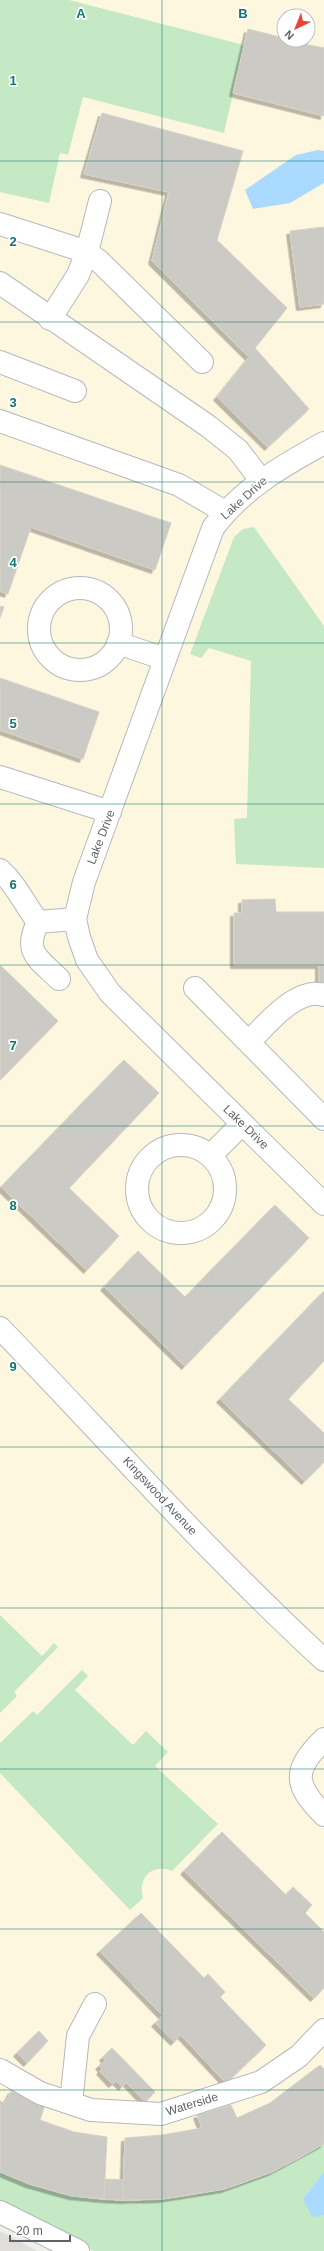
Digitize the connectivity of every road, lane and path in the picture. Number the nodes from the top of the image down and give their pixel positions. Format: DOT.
graph roads {
  1 [pos="100,202"];
  2 [pos="0,224"];
  3 [pos="87,252"];
  4 [pos="0,283"];
  5 [pos="50,319"];
  6 [pos="0,362"];
  7 [pos="202,362"];
  8 [pos="75,391"];
  9 [pos="0,421"];
  10 [pos="324,442"];
  11 [pos="261,480"];
  12 [pos="225,512"];
  13 [pos="118,643"];
  14 [pos="165,659"];
  15 [pos="0,776"];
  16 [pos="110,812"];
  17 [pos="0,870"];
  18 [pos="75,919"];
  19 [pos="38,922"];
  20 [pos="59,979"];
  21 [pos="195,988"];
  22 [pos="324,995"];
  23 [pos="249,1042"];
  24 [pos="324,1119"];
  25 [pos="242,1124"];
  26 [pos="211,1155"];
  27 [pos="324,1204"];
  28 [pos="0,1328"];
  29 [pos="324,1660"];
  30 [pos="324,1739"];
  31 [pos="324,1815"];
  32 [pos="95,2004"];
  33 [pos="324,2030"];
  34 [pos="0,2070"];
  35 [pos="71,2103"];
  36 [pos="0,2212"];
  37 [pos="78,2251"];
  1 -- 3 [label="street"];
  2 -- 3 [label="street"];
  3 -- 5 [label="street"];
  3 -- 7 [label="street"];
  4 -- 5 [label="street"];
  5 -- 11 [label="street"];
  6 -- 8 [label="street"];
  9 -- 12 [label="street"];
  10 -- 11 [label="street, Lake Drive"];
  11 -- 12 [label="street, Lake Drive"];
  12 -- 14 [label="street, Lake Drive"];
  13 -- 14 [label="street"];
  14 -- 16 [label="street, Lake Drive"];
  15 -- 16 [label="street"];
  16 -- 18 [label="street, Lake Drive"];
  17 -- 19 [label="street"];
  18 -- 19 [label="street"];
  18 -- 25 [label="street, Lake Drive"];
  19 -- 20 [label="street"];
  21 -- 23 [label="street"];
  22 -- 23 [label="street"];
  23 -- 24 [label="street"];
  25 -- 26 [label="street"];
  25 -- 27 [label="street, Lake Drive"];
  26 -- 26 [label="street"];
  28 -- 29 [label="street, Kingswood Avenue"];
  30 -- 31 [label="street"];
  32 -- 35 [label="street"];
  33 -- 35 [label="street, Waterside"];
  34 -- 35 [label="street, Waterside"];
  36 -- 37 [label="street"];
}
